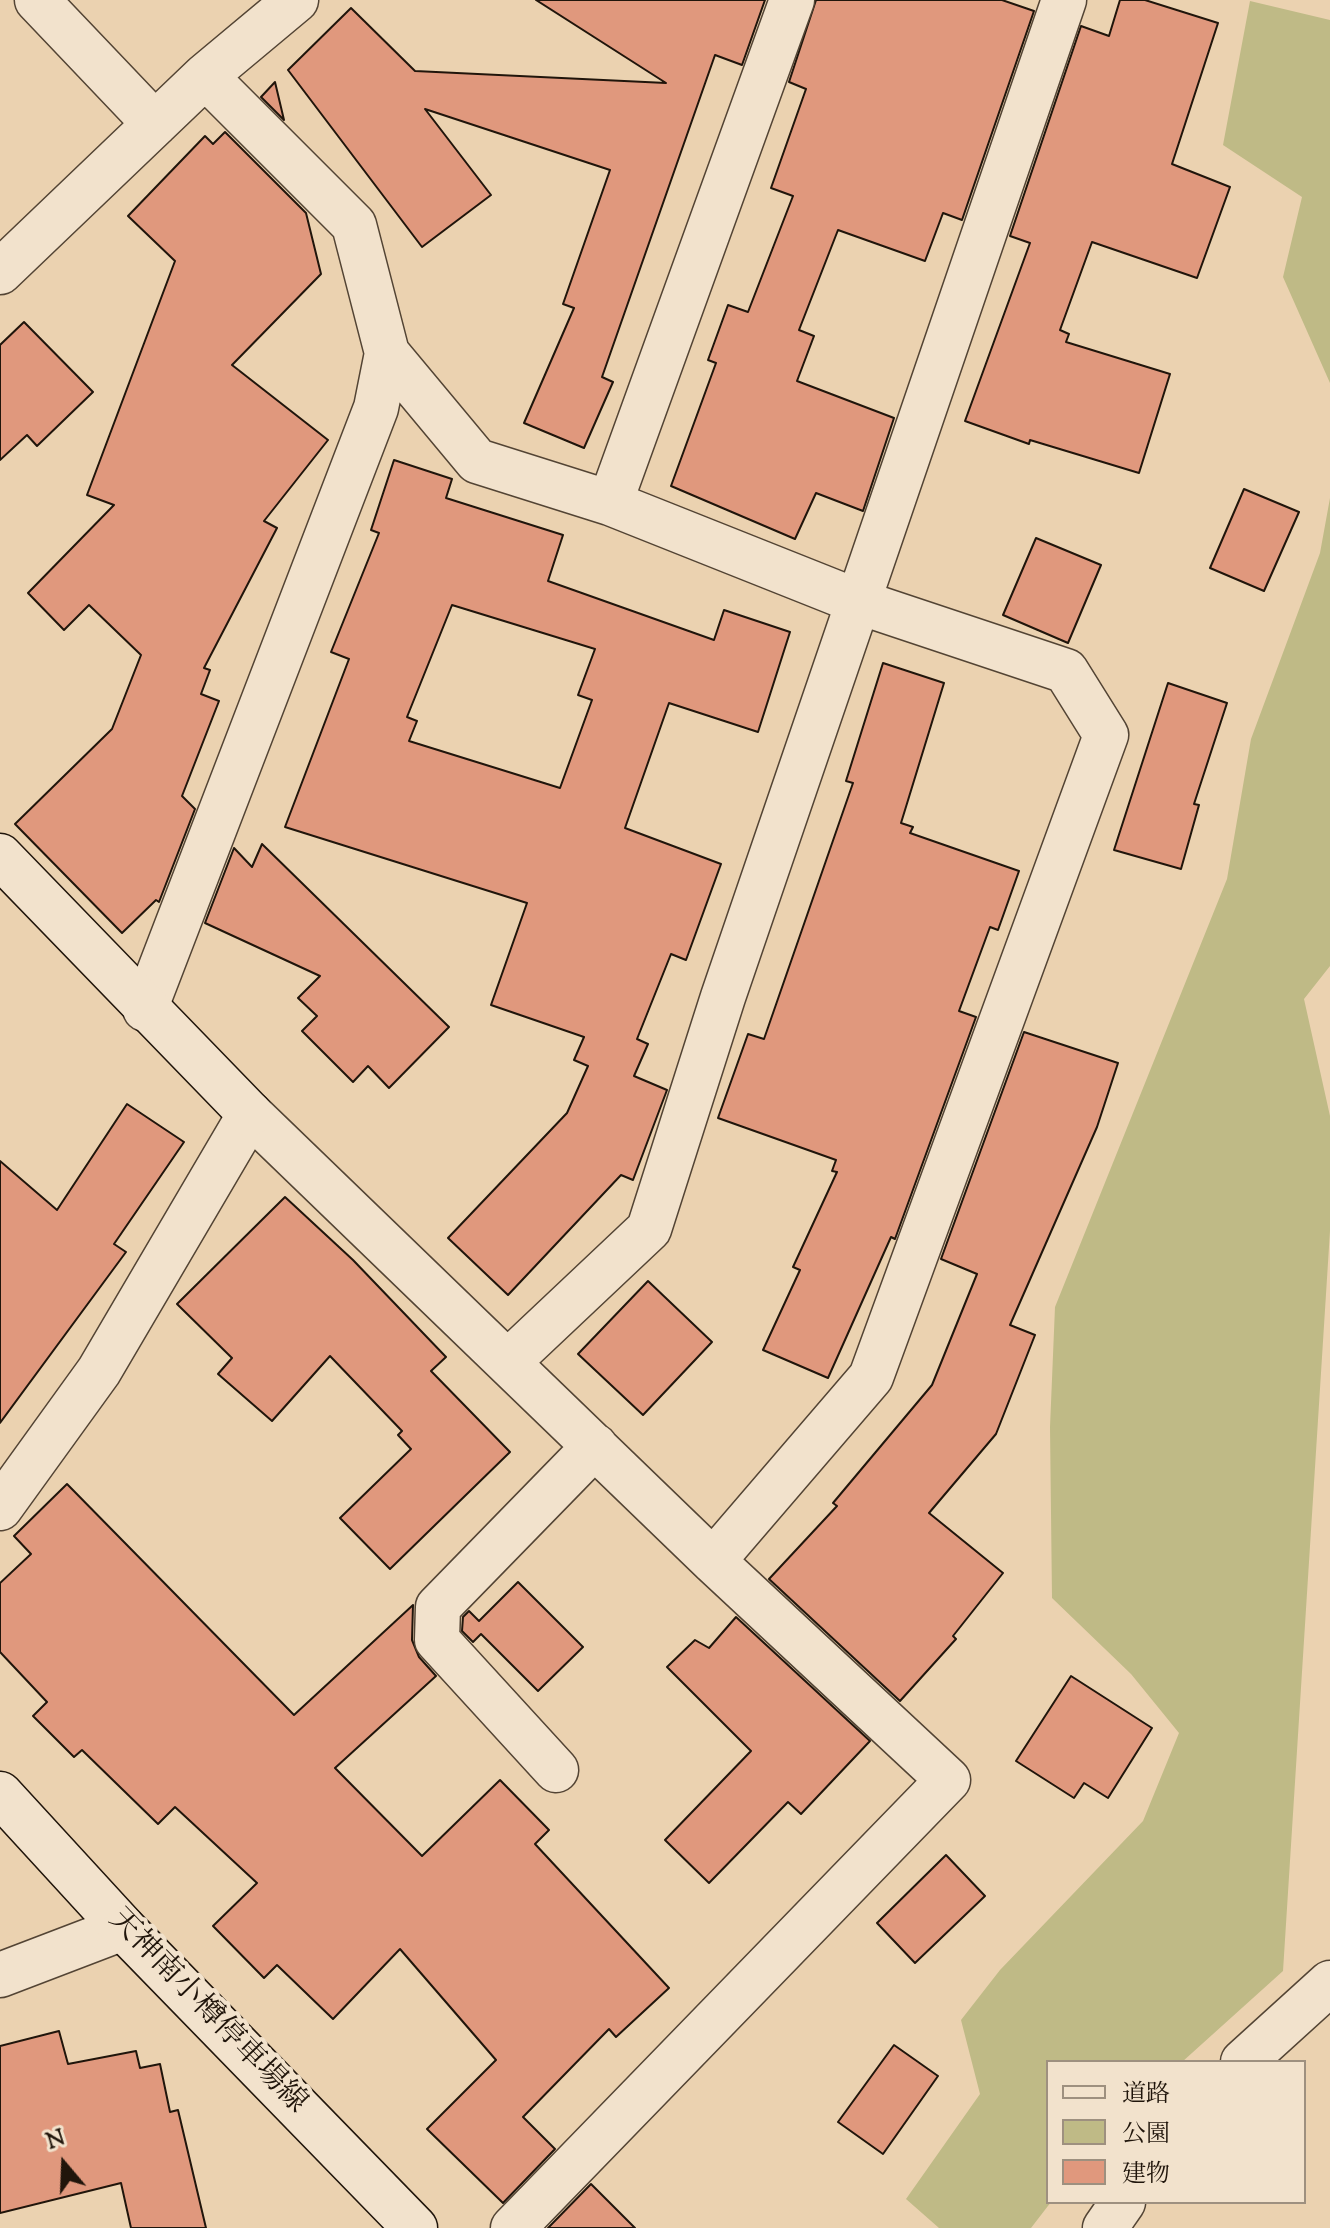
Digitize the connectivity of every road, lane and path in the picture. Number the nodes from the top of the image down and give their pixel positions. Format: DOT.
graph roads {
  1 [pos="37,0"];
  2 [pos="296,0"];
  3 [pos="792,0"];
  4 [pos="1064,0"];
  5 [pos="205,76"];
  6 [pos="155,124"];
  7 [pos="0,272"];
  8 [pos="387,353"];
  9 [pos="610,503"];
  10 [pos="859,602"];
  11 [pos="0,856"];
  12 [pos="145,1009"];
  13 [pos="250,1114"];
  14 [pos="508,1362"];
  15 [pos="595,1446"];
  16 [pos="0,1508"];
  17 [pos="713,1561"];
  18 [pos="556,1770"];
  19 [pos="0,1794"];
  20 [pos="123,1928"];
  21 [pos="0,1975"];
  22 [pos="1330,1983"];
  23 [pos="1245,2060"];
  24 [pos="1122,2204"];
  25 [pos="415,2228"];
  26 [pos="513,2228"];
  27 [pos="1105,2228"];
  1 -- 6 [label="street"];
  2 -- 5 [label="street"];
  3 -- 9 [label="street"];
  4 -- 10 [label="street"];
  5 -- 6 [label="street"];
  5 -- 8 [label="street"];
  6 -- 7 [label="street"];
  8 -- 9 [label="street"];
  8 -- 12 [label="street"];
  9 -- 10 [label="street"];
  10 -- 14 [label="street"];
  10 -- 17 [label="street"];
  11 -- 12 [label="street"];
  12 -- 13 [label="street"];
  13 -- 14 [label="street"];
  13 -- 16 [label="street"];
  14 -- 15 [label="street"];
  15 -- 17 [label="street"];
  15 -- 18 [label="street"];
  17 -- 26 [label="street"];
  19 -- 20 [label="street, 天神南小樽停車場線"];
  20 -- 21 [label="street"];
  20 -- 25 [label="street, 天神南小樽停車場線"];
  22 -- 23 [label="street"];
  24 -- 27 [label="street"];
}
